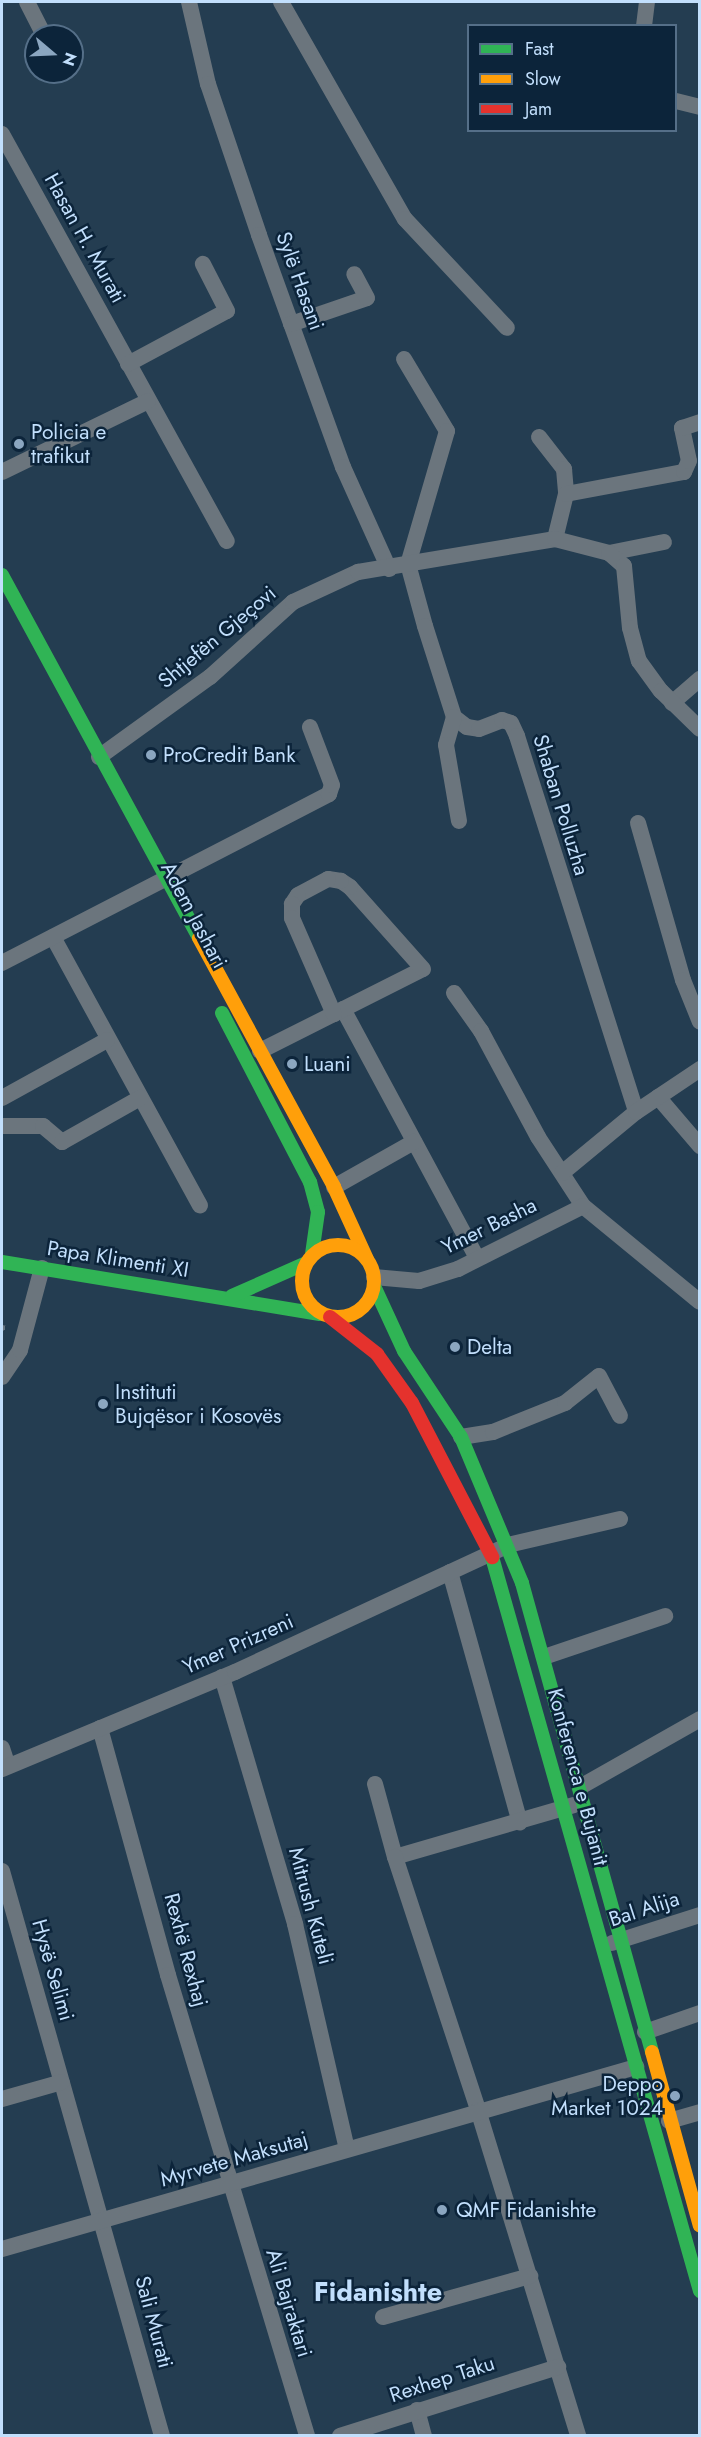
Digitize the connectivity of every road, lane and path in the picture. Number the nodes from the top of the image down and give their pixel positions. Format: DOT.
graph roads {
  1 [pos="27,2"];
  2 [pos="189,2"];
  3 [pos="281,2"];
  4 [pos="647,2"];
  5 [pos="38,24"];
  6 [pos="644,24"];
  7 [pos="677,102"];
  8 [pos="699,107"];
  9 [pos="2,134"];
  10 [pos="203,264"];
  11 [pos="354,274"];
  12 [pos="291,324"];
  13 [pos="507,328"];
  14 [pos="404,359"];
  15 [pos="128,364"];
  16 [pos="148,401"];
  17 [pos="699,422"];
  18 [pos="539,437"];
  19 [pos="2,472"];
  20 [pos="566,494"];
  21 [pos="555,539"];
  22 [pos="227,542"];
  23 [pos="664,542"];
  24 [pos="609,553"];
  25 [pos="408,564"];
  26 [pos="389,569"];
  27 [pos="2,575"];
  28 [pos="2,605"];
  29 [pos="699,679"];
  30 [pos="672,703"];
  31 [pos="454,717"];
  32 [pos="310,727"];
  33 [pos="699,729"];
  34 [pos="99,757"];
  35 [pos="92,773"];
  36 [pos="459,821"];
  37 [pos="638,823"];
  38 [pos="156,885"];
  39 [pos="53,937"];
  40 [pos="2,963"];
  41 [pos="454,993"];
  42 [pos="215,1001"];
  43 [pos="338,1012"];
  44 [pos="699,1022"];
  45 [pos="107,1040"];
  46 [pos="260,1051"];
  47 [pos="699,1069"];
  48 [pos="658,1097"];
  49 [pos="2,1098"];
  50 [pos="140,1098"];
  51 [pos="636,1112"];
  52 [pos="2,1126"];
  53 [pos="414,1142"];
  54 [pos="699,1146"];
  55 [pos="562,1173"];
  56 [pos="334,1187"];
  57 [pos="201,1205"];
  58 [pos="583,1206"];
  59 [pos="477,1258"];
  60 [pos="309,1259"];
  61 [pos="367,1259"];
  62 [pos="2,1262"];
  63 [pos="42,1268"];
  64 [pos="374,1281"];
  65 [pos="228,1298"];
  66 [pos="699,1302"];
  67 [pos="325,1315"];
  68 [pos="2,1377"];
  69 [pos="620,1416"];
  70 [pos="461,1437"];
  71 [pos="620,1520"];
  72 [pos="508,1545"];
  73 [pos="491,1554"];
  74 [pos="450,1572"];
  75 [pos="665,1616"];
  76 [pos="544,1657"];
  77 [pos="222,1677"];
  78 [pos="699,1719"];
  79 [pos="100,1728"];
  80 [pos="2,1748"];
  81 [pos="5,1767"];
  82 [pos="375,1784"];
  83 [pos="582,1794"];
  84 [pos="557,1812"];
  85 [pos="520,1822"];
  86 [pos="394,1857"];
  87 [pos="2,1871"];
  88 [pos="699,1914"];
  89 [pos="621,1941"];
  90 [pos="602,1946"];
  91 [pos="699,2013"];
  92 [pos="645,2032"];
  93 [pos="636,2067"];
  94 [pos="62,2082"];
  95 [pos="2,2100"];
  96 [pos="478,2110"];
  97 [pos="699,2112"];
  98 [pos="669,2121"];
  99 [pos="347,2149"];
  100 [pos="229,2184"];
  101 [pos="697,2207"];
  102 [pos="103,2221"];
  103 [pos="699,2226"];
  104 [pos="2,2249"];
  105 [pos="530,2276"];
  106 [pos="699,2291"];
  107 [pos="383,2317"];
  108 [pos="558,2367"];
  109 [pos="417,2410"];
  110 [pos="162,2436"];
  111 [pos="307,2436"];
  112 [pos="340,2436"];
  113 [pos="424,2436"];
  114 [pos="578,2436"];
  1 -- 5 [label="street"];
  2 -- 12 [label="street, Sylë Hasani"];
  3 -- 13 [label="street"];
  4 -- 6 [label="street"];
  7 -- 8 [label="street"];
  9 -- 15 [label="street, Hasan H. Murati"];
  10 -- 15 [label="street"];
  11 -- 12 [label="street"];
  12 -- 26 [label="street, Sylë Hasani"];
  14 -- 25 [label="street"];
  15 -- 16 [label="street, Hasan H. Murati"];
  16 -- 19 [label="street"];
  16 -- 22 [label="street, Hasan H. Murati"];
  17 -- 20 [label="street"];
  18 -- 20 [label="street"];
  20 -- 21 [label="street"];
  21 -- 24 [label="street, Shtjefën Gjeçovi"];
  21 -- 25 [label="street, Shtjefën Gjeçovi"];
  23 -- 24 [label="street"];
  24 -- 30 [label="street"];
  25 -- 26 [label="street, Shtjefën Gjeçovi"];
  25 -- 31 [label="street"];
  26 -- 34 [label="street, Shtjefën Gjeçovi"];
  27 -- 34 [label="main road, Adem Jashari"];
  28 -- 35 [label="main road"];
  29 -- 30 [label="street"];
  30 -- 33 [label="street"];
  31 -- 36 [label="street"];
  31 -- 51 [label="street, Shaban Polluzha"];
  32 -- 38 [label="street"];
  34 -- 38 [label="main road, Adem Jashari"];
  37 -- 44 [label="street"];
  38 -- 39 [label="street"];
  38 -- 46 [label="main road, Adem Jashari"];
  39 -- 40 [label="street"];
  39 -- 45 [label="street"];
  41 -- 55 [label="street"];
  42 -- 60 [label="main road, Adem Jashari"];
  43 -- 43 [label="street"];
  43 -- 46 [label="street"];
  43 -- 53 [label="street"];
  45 -- 49 [label="street"];
  45 -- 50 [label="street"];
  46 -- 56 [label="main road, Adem Jashari"];
  47 -- 48 [label="street"];
  48 -- 51 [label="street"];
  48 -- 54 [label="street"];
  50 -- 52 [label="street"];
  50 -- 57 [label="street"];
  51 -- 55 [label="street"];
  53 -- 56 [label="street"];
  53 -- 59 [label="street"];
  55 -- 58 [label="street"];
  56 -- 61 [label="main road, Adem Jashari"];
  58 -- 59 [label="street, Ymer Basha"];
  58 -- 66 [label="street"];
  59 -- 64 [label="street, Ymer Basha"];
  60 -- 61 [label="main road"];
  60 -- 65 [label="main road"];
  60 -- 67 [label="main road"];
  61 -- 64 [label="main road"];
  62 -- 63 [label="main road, Papa Klimenti XI"];
  63 -- 65 [label="main road, Papa Klimenti XI"];
  63 -- 68 [label="street"];
  64 -- 67 [label="main road"];
  64 -- 70 [label="main road, Konferenca e Bujanit"];
  65 -- 67 [label="main road, Papa Klimenti XI"];
  67 -- 73 [label="main road, Konferenca e Bujanit"];
  69 -- 70 [label="street"];
  70 -- 72 [label="main road, Konferenca e Bujanit"];
  71 -- 72 [label="street, Ymer Prizreni"];
  72 -- 73 [label="street, Ymer Prizreni"];
  72 -- 76 [label="main road, Konferenca e Bujanit"];
  73 -- 74 [label="street, Ymer Prizreni"];
  73 -- 84 [label="main road, Konferenca e Bujanit"];
  74 -- 77 [label="street, Ymer Prizreni"];
  74 -- 85 [label="street"];
  75 -- 76 [label="street"];
  76 -- 83 [label="main road, Konferenca e Bujanit"];
  77 -- 79 [label="street, Ymer Prizreni"];
  77 -- 99 [label="street, Mitrush Kuteli"];
  78 -- 83 [label="street"];
  79 -- 81 [label="street, Ymer Prizreni"];
  79 -- 100 [label="street, Rexhë Rexhaj"];
  80 -- 81 [label="street"];
  82 -- 86 [label="street"];
  83 -- 84 [label="street"];
  83 -- 89 [label="main road, Konferenca e Bujanit"];
  84 -- 85 [label="street"];
  84 -- 90 [label="main road, Konferenca e Bujanit"];
  85 -- 86 [label="street"];
  86 -- 96 [label="street"];
  87 -- 94 [label="street, Hysë Selimi"];
  88 -- 89 [label="street, Bal Alija"];
  89 -- 90 [label="street, Bal Alija"];
  89 -- 92 [label="main road, Konferenca e Bujanit"];
  90 -- 93 [label="main road, Konferenca e Bujanit"];
  91 -- 92 [label="street"];
  92 -- 98 [label="main road, Konferenca e Bujanit"];
  93 -- 96 [label="street, Myrvete Maksutaj"];
  93 -- 106 [label="main road, Konferenca e Bujanit"];
  94 -- 95 [label="street"];
  94 -- 102 [label="street, Hysë Selimi"];
  96 -- 99 [label="street, Myrvete Maksutaj"];
  96 -- 105 [label="street"];
  97 -- 98 [label="street"];
  98 -- 101 [label="main road, Konferenca e Bujanit"];
  99 -- 100 [label="street, Myrvete Maksutaj"];
  100 -- 102 [label="street, Myrvete Maksutaj"];
  100 -- 111 [label="street, Ali Bajraktari"];
  101 -- 103 [label="main road, Konferenca e Bujanit"];
  102 -- 104 [label="street, Myrvete Maksutaj"];
  102 -- 110 [label="street, Sali Murati"];
  105 -- 107 [label="street"];
  105 -- 108 [label="street"];
  108 -- 109 [label="street, Rexhep Taku"];
  108 -- 114 [label="street"];
  109 -- 112 [label="street, Rexhep Taku"];
  109 -- 113 [label="street"];
}
